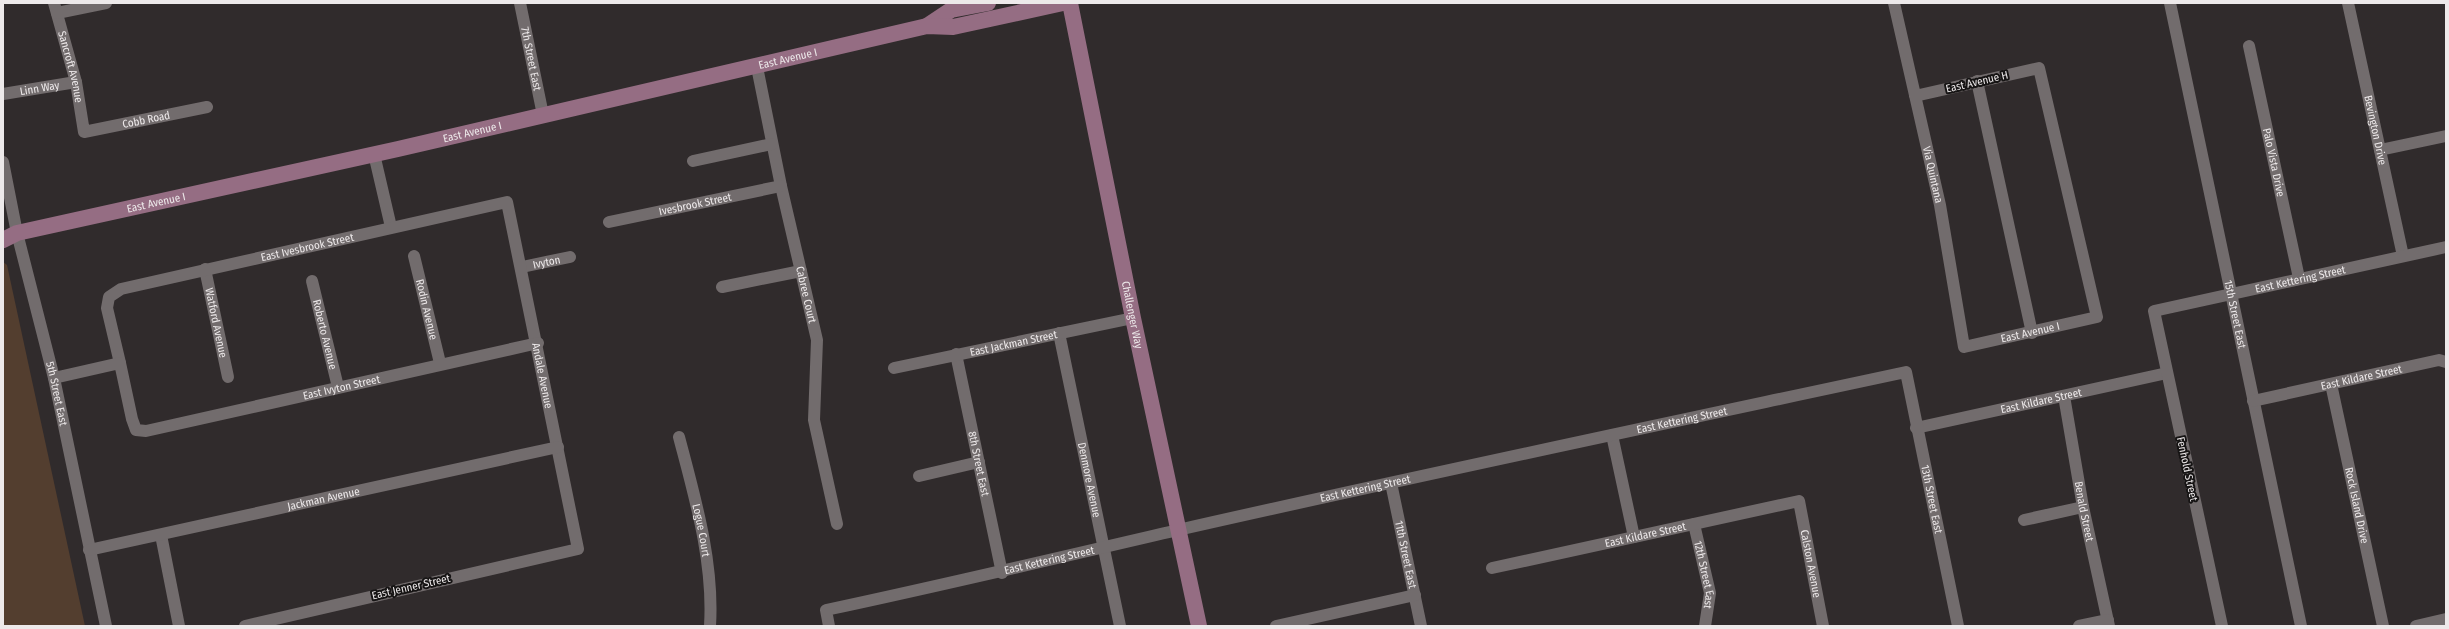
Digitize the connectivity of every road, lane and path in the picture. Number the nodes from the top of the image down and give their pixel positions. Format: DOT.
graph roads {
  1 [pos="106,3"];
  2 [pos="520,3"];
  3 [pos="988,3"];
  4 [pos="1063,3"];
  5 [pos="1070,3"];
  6 [pos="1894,3"];
  7 [pos="2170,3"];
  8 [pos="2348,3"];
  9 [pos="56,8"];
  10 [pos="927,26"];
  11 [pos="2249,46"];
  12 [pos="757,67"];
  13 [pos="1977,81"];
  14 [pos="76,82"];
  15 [pos="3,94"];
  16 [pos="1915,96"];
  17 [pos="207,106"];
  18 [pos="543,115"];
  19 [pos="84,132"];
  20 [pos="2446,136"];
  21 [pos="772,144"];
  22 [pos="2380,150"];
  23 [pos="374,154"];
  24 [pos="693,161"];
  25 [pos="3,162"];
  26 [pos="781,186"];
  27 [pos="507,202"];
  28 [pos="609,222"];
  29 [pos="391,227"];
  30 [pos="10,232"];
  31 [pos="3,240"];
  32 [pos="2446,247"];
  33 [pos="414,256"];
  34 [pos="2403,256"];
  35 [pos="570,257"];
  36 [pos="522,267"];
  37 [pos="205,269"];
  38 [pos="801,271"];
  39 [pos="2299,278"];
  40 [pos="312,281"];
  41 [pos="722,287"];
  42 [pos="2231,294"];
  43 [pos="2154,311"];
  44 [pos="2097,317"];
  45 [pos="1133,318"];
  46 [pos="1059,333"];
  47 [pos="2032,333"];
  48 [pos="538,343"];
  49 [pos="1964,347"];
  50 [pos="956,354"];
  51 [pos="2446,362"];
  52 [pos="120,363"];
  53 [pos="440,364"];
  54 [pos="894,368"];
  55 [pos="1906,372"];
  56 [pos="2167,373"];
  57 [pos="228,377"];
  58 [pos="54,378"];
  59 [pos="2331,384"];
  60 [pos="338,387"];
  61 [pos="2064,396"];
  62 [pos="2253,401"];
  63 [pos="1916,428"];
  64 [pos="1612,435"];
  65 [pos="679,437"];
  66 [pos="558,447"];
  67 [pos="979,462"];
  68 [pos="919,476"];
  69 [pos="1391,483"];
  70 [pos="1799,501"];
  71 [pos="2083,507"];
  72 [pos="2024,520"];
  73 [pos="837,524"];
  74 [pos="1694,524"];
  75 [pos="1178,530"];
  76 [pos="161,535"];
  77 [pos="1634,537"];
  78 [pos="1103,548"];
  79 [pos="578,549"];
  80 [pos="89,550"];
  81 [pos="1492,568"];
  82 [pos="1002,573"];
  83 [pos="1415,595"];
  84 [pos="2446,619"];
  85 [pos="2109,623"];
  86 [pos="106,626"];
  87 [pos="179,626"];
  88 [pos="245,626"];
  89 [pos="710,626"];
  90 [pos="829,626"];
  91 [pos="1120,626"];
  92 [pos="1199,626"];
  93 [pos="1276,626"];
  94 [pos="1421,626"];
  95 [pos="1705,626"];
  96 [pos="1823,626"];
  97 [pos="1958,626"];
  98 [pos="2079,626"];
  99 [pos="2222,626"];
  100 [pos="2301,626"];
  101 [pos="2383,626"];
  102 [pos="2416,626"];
  1 -- 9 [label="street"];
  2 -- 18 [label="street, 7th Street East"];
  3 -- 10 [label="main road, East Avenue I"];
  4 -- 10 [label="main road, East Avenue I"];
  5 -- 45 [label="main road, Challenger Way"];
  6 -- 16 [label="street, Via Quintana"];
  7 -- 42 [label="street, 15th Street East"];
  8 -- 22 [label="street, Bevington Drive"];
  9 -- 14 [label="street, Sancroft Avenue"];
  10 -- 12 [label="main road, East Avenue I"];
  11 -- 39 [label="street, Palo Vista Drive"];
  12 -- 18 [label="main road, East Avenue I"];
  12 -- 21 [label="street, Cabree Court"];
  13 -- 16 [label="street, East Avenue H"];
  13 -- 44 [label="street, East Avenue H"];
  13 -- 47 [label="street"];
  14 -- 15 [label="street, Linn Way"];
  14 -- 19 [label="street, Sancroft Avenue"];
  16 -- 49 [label="street, Via Quintana"];
  17 -- 19 [label="street, Cobb Road"];
  18 -- 23 [label="main road, East Avenue I"];
  20 -- 22 [label="street"];
  21 -- 24 [label="street"];
  21 -- 26 [label="street, Cabree Court"];
  22 -- 34 [label="street, Bevington Drive"];
  23 -- 29 [label="street"];
  23 -- 30 [label="main road, East Avenue I"];
  25 -- 30 [label="street, 5th Street East"];
  26 -- 28 [label="street, Ivesbrook Street"];
  26 -- 38 [label="street, Cabree Court"];
  27 -- 29 [label="street, East Ivesbrook Street"];
  27 -- 36 [label="street, Andale Avenue"];
  29 -- 37 [label="street, East Ivesbrook Street"];
  30 -- 31 [label="main road, East Avenue I"];
  30 -- 58 [label="street, 5th Street East"];
  32 -- 34 [label="street, East Kettering Street"];
  33 -- 53 [label="street, Rodin Avenue"];
  34 -- 39 [label="street, East Kettering Street"];
  35 -- 36 [label="street, Ivyton"];
  36 -- 48 [label="street, Andale Avenue"];
  37 -- 52 [label="street, East Ivesbrook Street"];
  37 -- 57 [label="street, Watford Avenue"];
  38 -- 41 [label="street"];
  38 -- 73 [label="street, Cabree Court"];
  39 -- 42 [label="street, East Kettering Street"];
  40 -- 60 [label="street, Roberto Avenue"];
  42 -- 43 [label="street, East Kettering Street"];
  42 -- 62 [label="street, 15th Street East"];
  43 -- 56 [label="street, Fenhold Street"];
  44 -- 47 [label="street, East Avenue I"];
  45 -- 46 [label="street, East Jackman Street"];
  45 -- 75 [label="main road, Challenger Way"];
  46 -- 50 [label="street, East Jackman Street"];
  46 -- 78 [label="street, Denmore Avenue"];
  47 -- 49 [label="street, East Avenue I"];
  48 -- 53 [label="street, East Ivyton Street"];
  48 -- 66 [label="street, Andale Avenue"];
  50 -- 54 [label="street, East Jackman Street"];
  50 -- 67 [label="street, 8th Street East"];
  51 -- 59 [label="street, East Kildare Street"];
  52 -- 58 [label="street"];
  52 -- 60 [label="street, East Ivyton Street"];
  53 -- 60 [label="street, East Ivyton Street"];
  55 -- 63 [label="street, 13th Street East"];
  55 -- 64 [label="street, East Kettering Street"];
  56 -- 61 [label="street, East Kildare Street"];
  56 -- 99 [label="street, Fenhold Street"];
  58 -- 80 [label="street, 5th Street East"];
  59 -- 62 [label="street, East Kildare Street"];
  59 -- 101 [label="street, Rock Island Drive"];
  61 -- 63 [label="street, East Kildare Street"];
  61 -- 71 [label="street, Benald Street"];
  62 -- 100 [label="street, 15th Street East"];
  63 -- 97 [label="street, 13th Street East"];
  64 -- 69 [label="street, East Kettering Street"];
  64 -- 77 [label="street"];
  65 -- 89 [label="street, Logue Court"];
  66 -- 76 [label="street, Jackman Avenue"];
  66 -- 79 [label="street, Andale Avenue"];
  67 -- 68 [label="street"];
  67 -- 82 [label="street, 8th Street East"];
  69 -- 75 [label="street, East Kettering Street"];
  69 -- 83 [label="street, 11th Street East"];
  70 -- 74 [label="street, East Kildare Street"];
  70 -- 96 [label="street, Calston Avenue"];
  71 -- 72 [label="street"];
  71 -- 85 [label="street, Benald Street"];
  74 -- 77 [label="street, East Kildare Street"];
  74 -- 95 [label="street, 12th Street East"];
  75 -- 78 [label="street, East Kettering Street"];
  75 -- 92 [label="main road, Challenger Way"];
  76 -- 80 [label="street, Jackman Avenue"];
  76 -- 87 [label="street"];
  77 -- 81 [label="street, East Kildare Street"];
  78 -- 82 [label="street, East Kettering Street"];
  78 -- 91 [label="street, Denmore Avenue"];
  79 -- 88 [label="street, East Jenner Street"];
  80 -- 86 [label="street, 5th Street East"];
  82 -- 90 [label="street, East Kettering Street"];
  83 -- 93 [label="street"];
  83 -- 94 [label="street, 11th Street East"];
  84 -- 102 [label="street"];
  85 -- 98 [label="street"];
}
